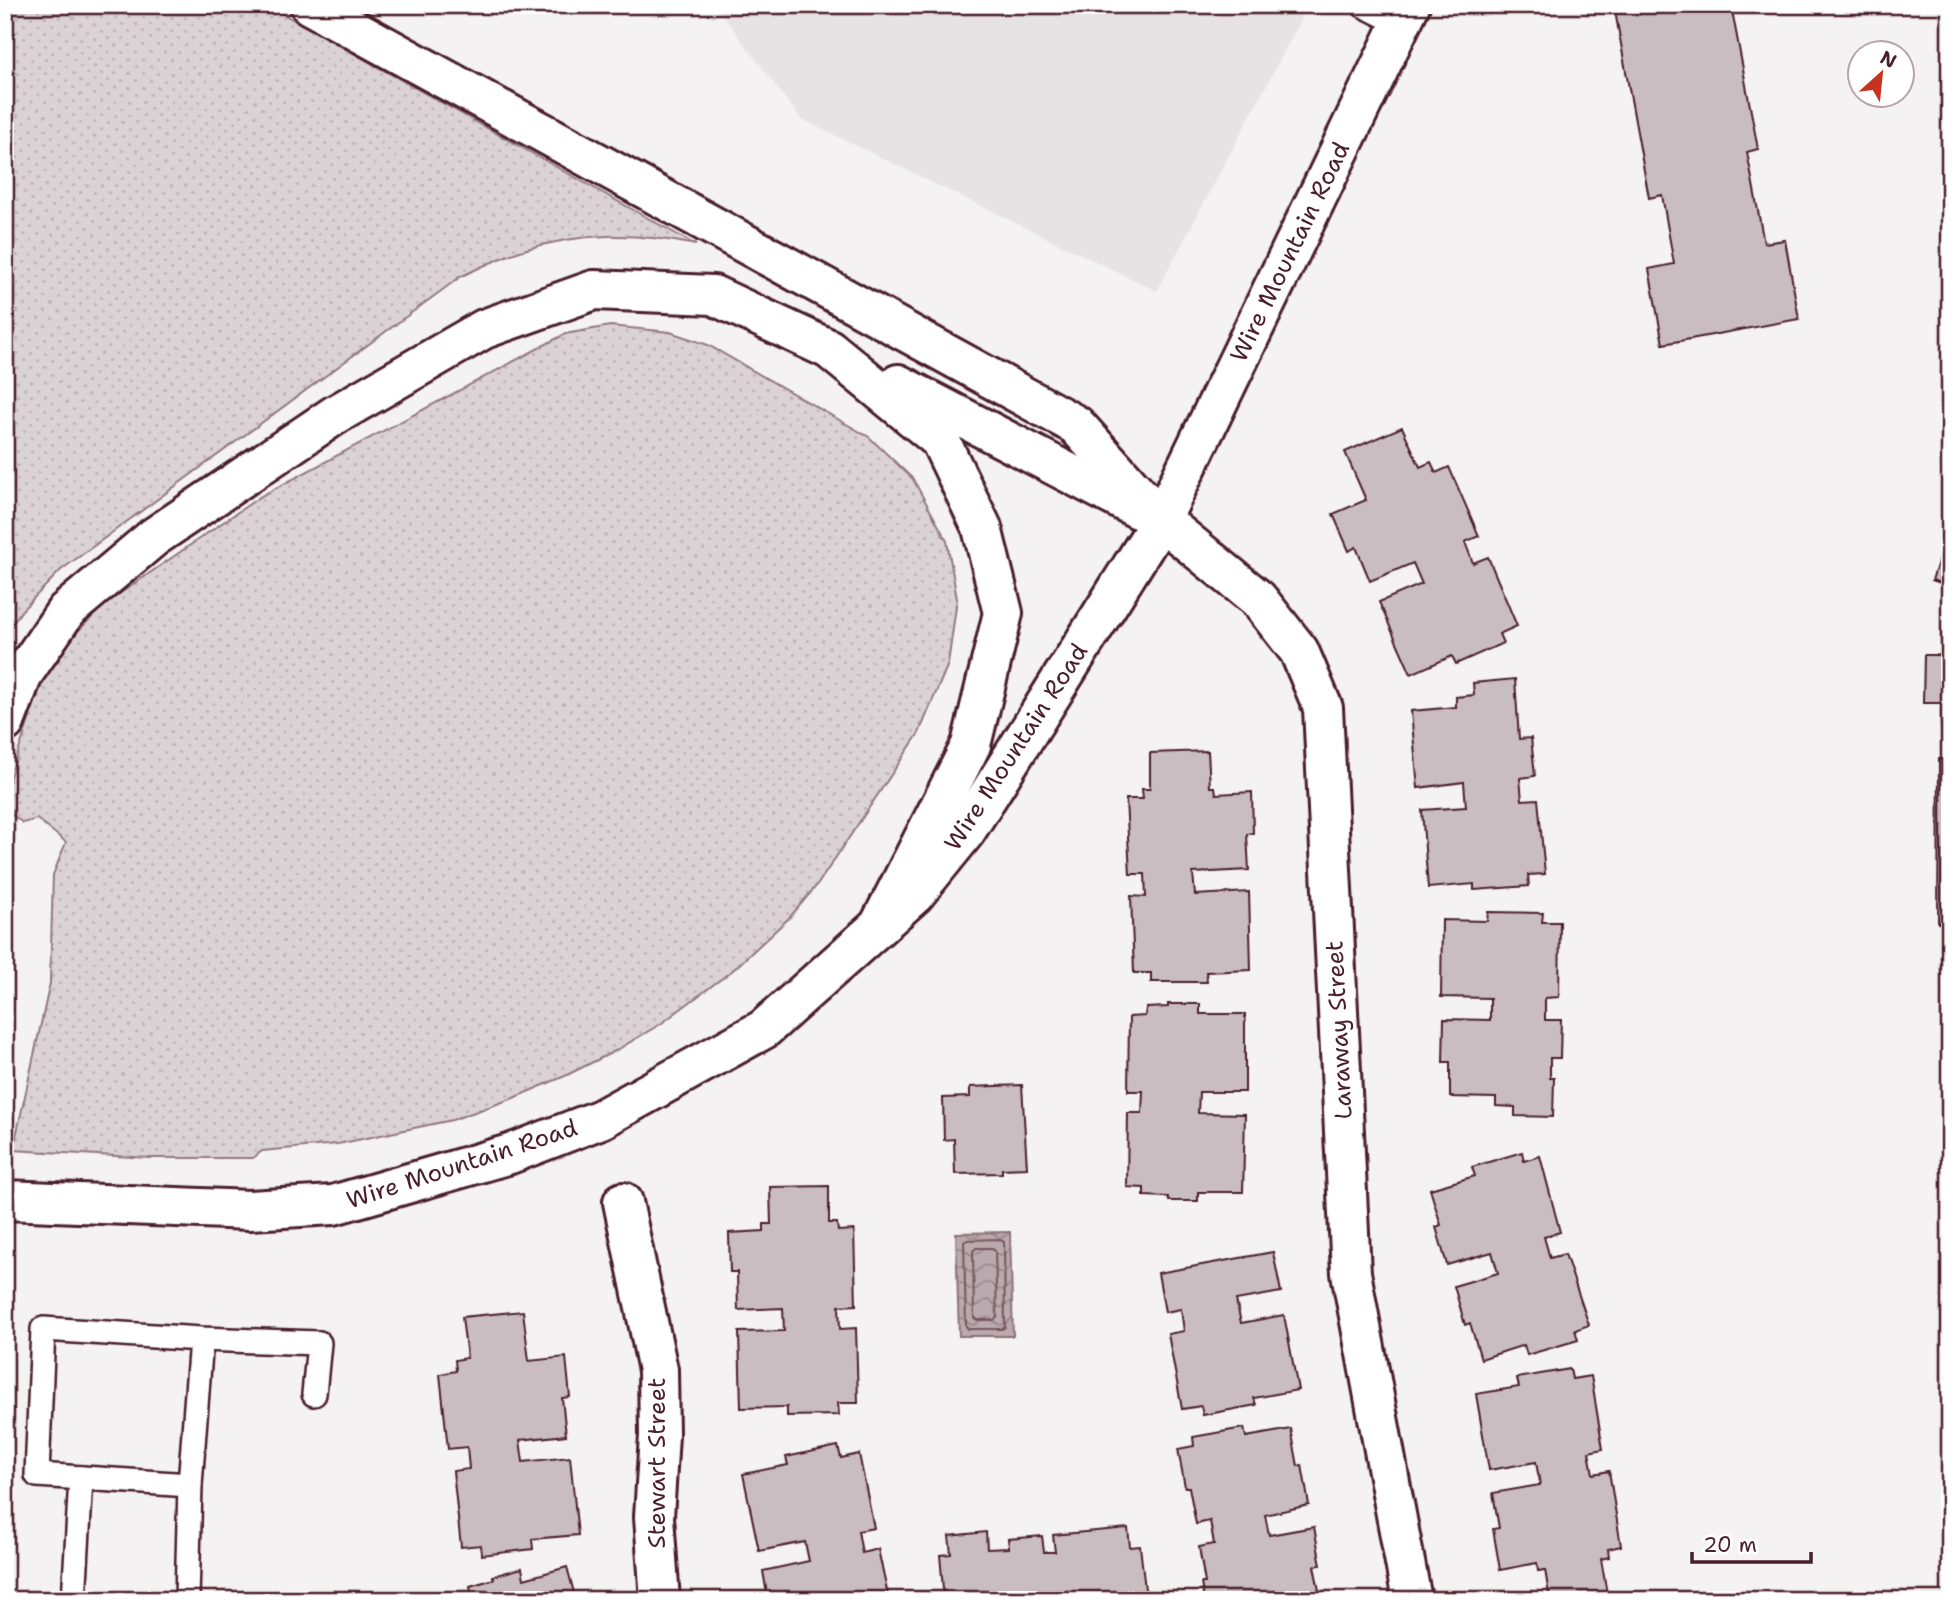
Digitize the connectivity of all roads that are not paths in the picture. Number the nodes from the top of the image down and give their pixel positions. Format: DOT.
graph roads {
  1 [pos="310,5"];
  2 [pos="1363,5"];
  3 [pos="1405,14"];
  4 [pos="829,349"];
  5 [pos="1161,520"];
  6 [pos="5,722"];
  7 [pos="879,926"];
  8 [pos="5,1200"];
  9 [pos="623,1202"];
  10 [pos="201,1339"];
  11 [pos="314,1394"];
  12 [pos="80,1478"];
  13 [pos="190,1485"];
  14 [pos="74,1600"];
  15 [pos="187,1600"];
  16 [pos="660,1600"];
  17 [pos="1412,1600"];
  1 -- 5 [label="main road"];
  2 -- 3 [label="lane"];
  3 -- 5 [label="main road, Wire Mountain Road"];
  4 -- 5 [label="main road"];
  4 -- 6 [label="main road"];
  4 -- 7 [label="main road"];
  5 -- 7 [label="main road, Wire Mountain Road"];
  5 -- 17 [label="main road, Laraway Street"];
  7 -- 8 [label="main road, Wire Mountain Road"];
  9 -- 16 [label="main road, Stewart Street"];
  10 -- 11 [label="lane"];
  10 -- 12 [label="lane"];
  10 -- 13 [label="lane"];
  12 -- 13 [label="lane"];
  12 -- 14 [label="lane"];
  13 -- 15 [label="lane"];
}
